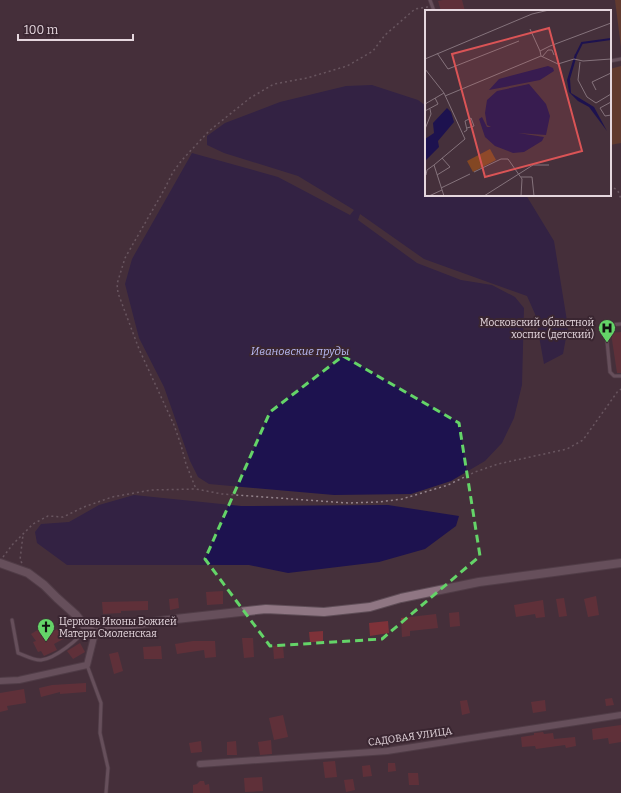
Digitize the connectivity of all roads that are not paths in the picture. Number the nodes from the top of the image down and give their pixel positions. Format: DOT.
graph roads {
  1 [pos="430,0"];
  2 [pos="433,9"];
  3 [pos="621,59"];
  4 [pos="611,61"];
  5 [pos="621,324"];
  6 [pos="621,376"];
  7 [pos="1,563"];
  8 [pos="621,563"];
  9 [pos="12,620"];
  10 [pos="86,628"];
  11 [pos="95,634"];
  12 [pos="87,665"];
  13 [pos="0,681"];
  14 [pos="621,715"];
  15 [pos="200,764"];
  16 [pos="106,793"];
  1 -- 2 [label="lane"];
  3 -- 4 [label="lane"];
  5 -- 6 [label="lane"];
  7 -- 10 [label="street"];
  8 -- 11 [label="street"];
  9 -- 10 [label="lane"];
  10 -- 11 [label="street"];
  11 -- 12 [label="street"];
  12 -- 13 [label="street"];
  12 -- 16 [label="lane"];
  14 -- 15 [label="street, САДОВАЯ УЛИЦА"];
}
